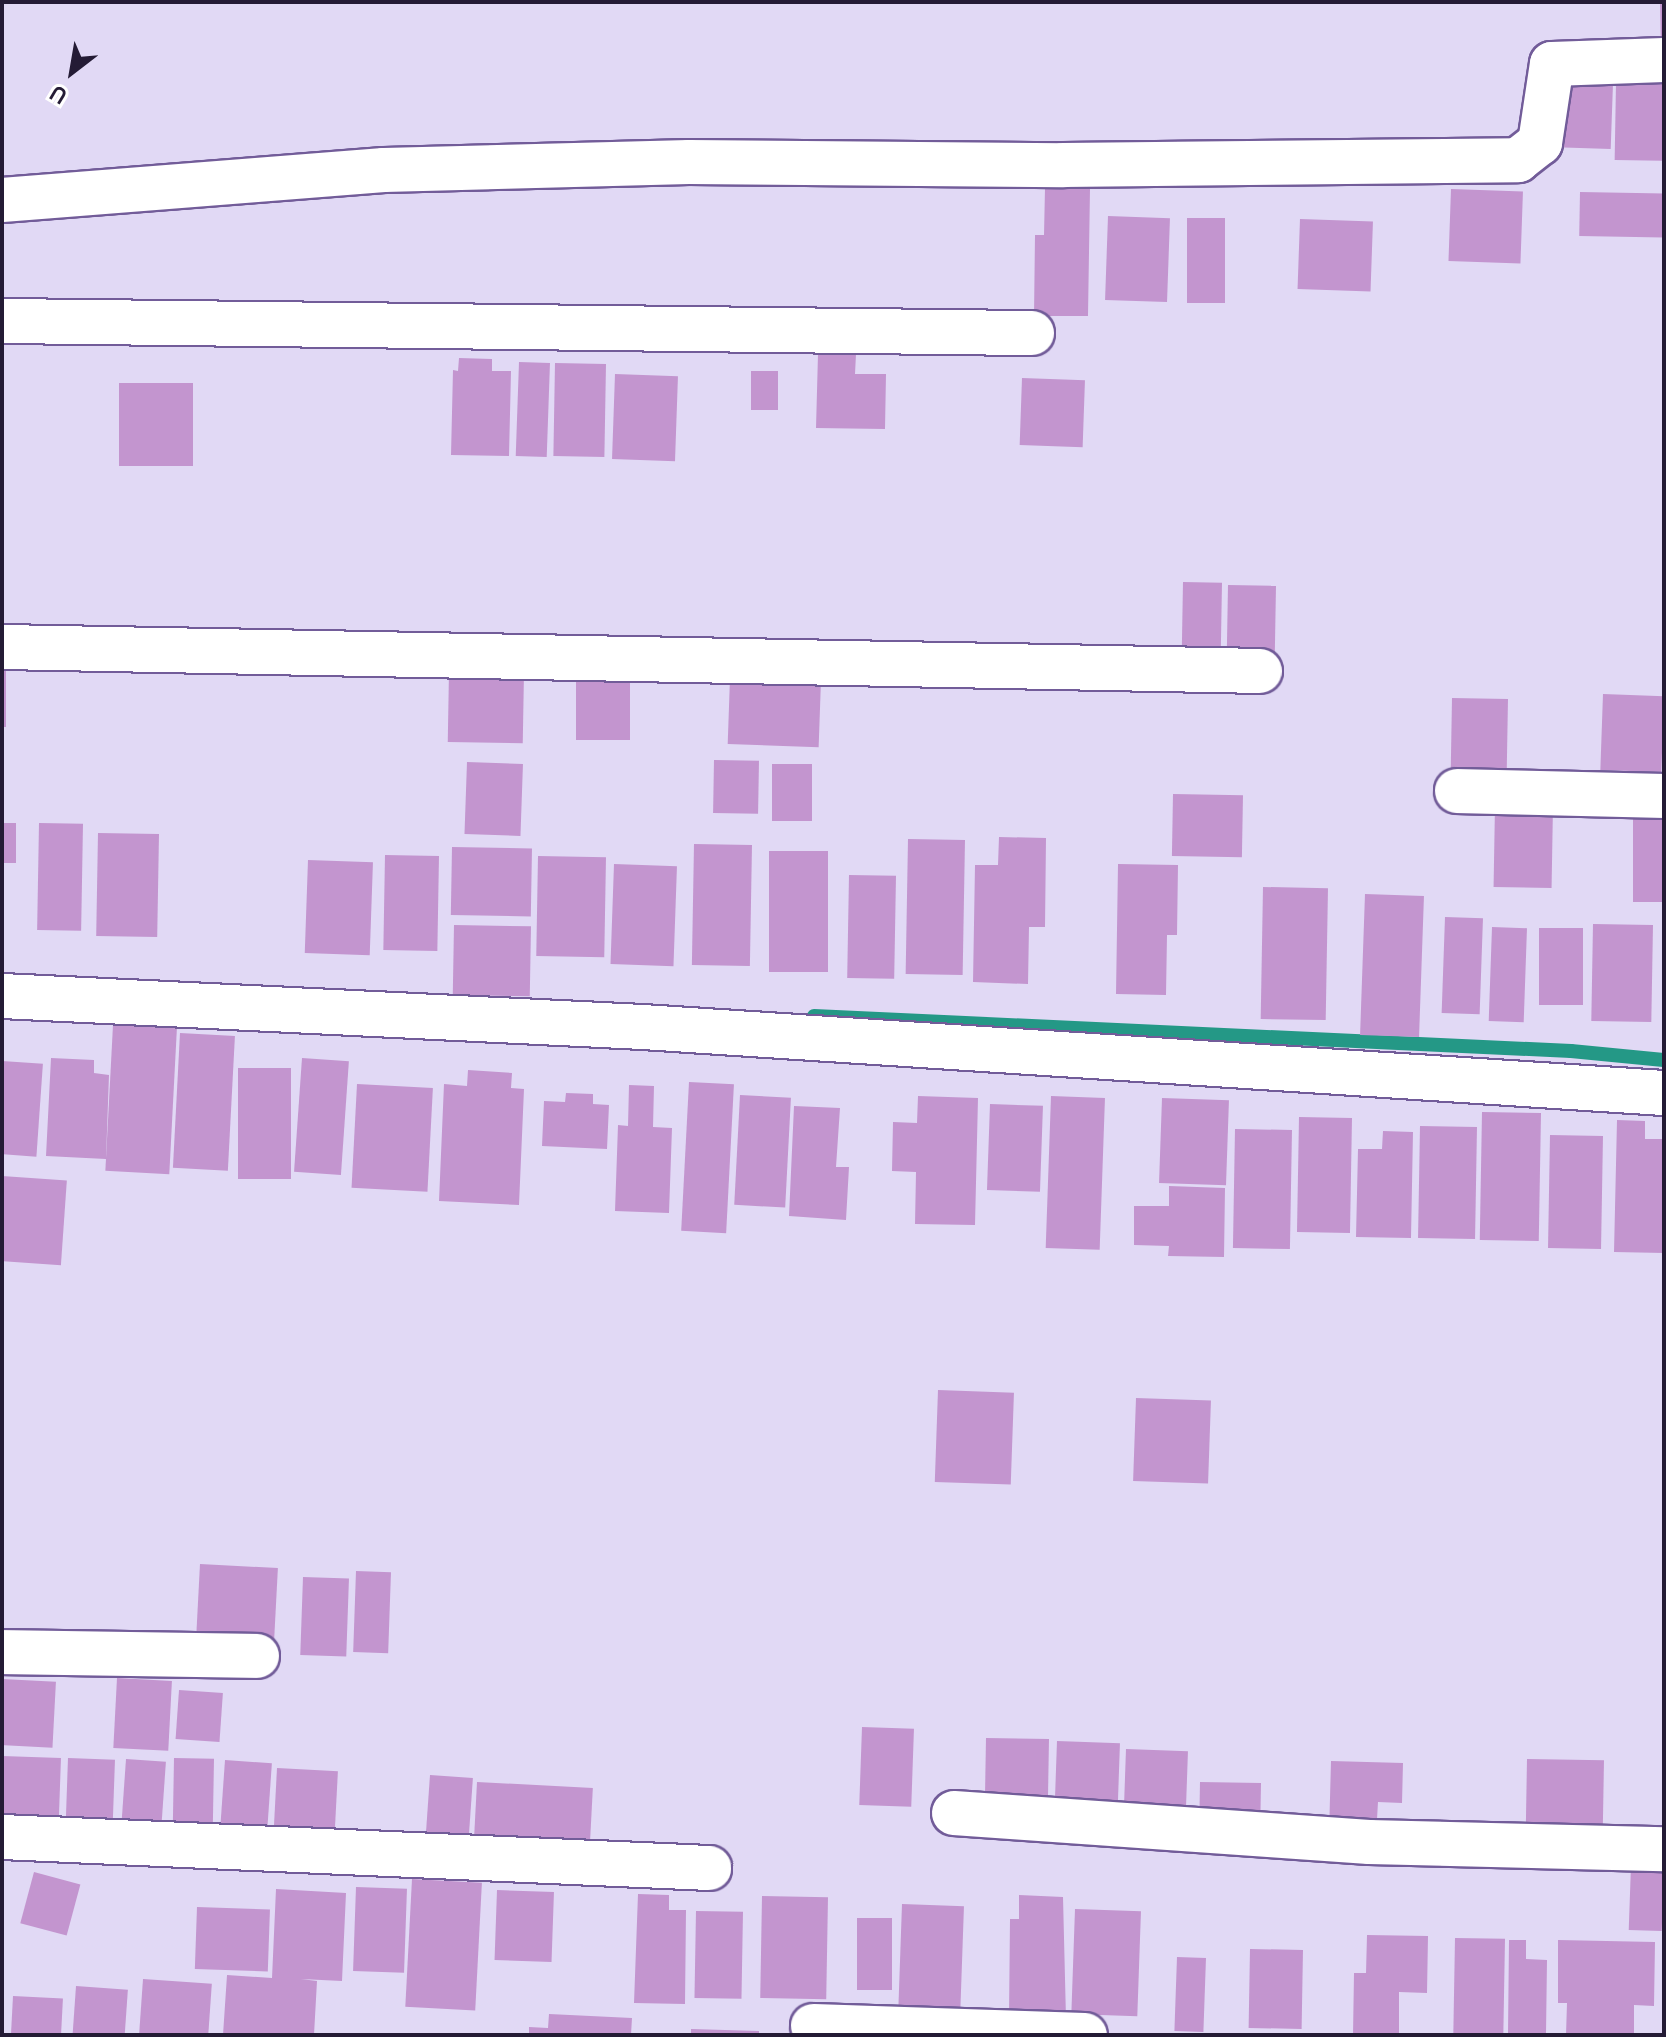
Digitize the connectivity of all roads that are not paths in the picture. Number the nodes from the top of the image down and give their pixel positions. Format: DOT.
graph roads {
  1 [pos="1664,60"];
  2 [pos="2,200"];
  3 [pos="2,321"];
  4 [pos="1032,333"];
  5 [pos="2,647"];
  6 [pos="1260,671"];
  7 [pos="1457,791"];
  8 [pos="1664,796"];
  9 [pos="2,996"];
  10 [pos="1664,1093"];
  11 [pos="2,1652"];
  12 [pos="257,1656"];
  13 [pos="954,1813"];
  14 [pos="2,1837"];
  15 [pos="1664,1849"];
  16 [pos="709,1868"];
  17 [pos="813,2026"];
  18 [pos="1085,2035"];
  1 -- 2 [label="street"];
  3 -- 4 [label="street"];
  5 -- 6 [label="street"];
  7 -- 8 [label="street"];
  9 -- 10 [label="street"];
  11 -- 12 [label="street"];
  13 -- 15 [label="street"];
  14 -- 16 [label="street"];
  17 -- 18 [label="street"];
}
